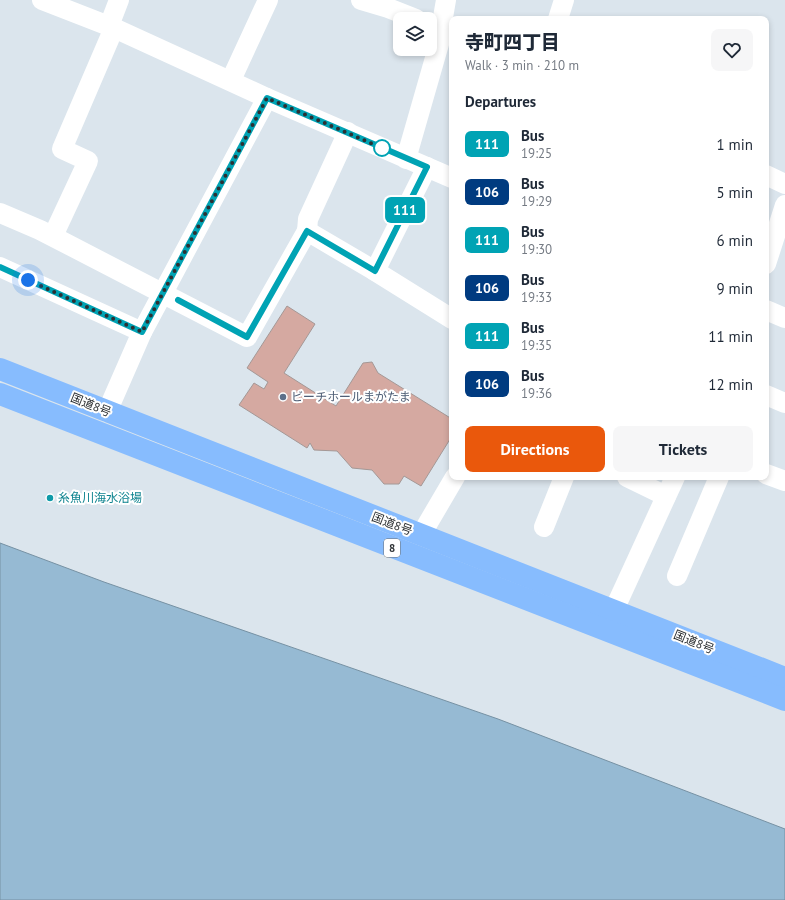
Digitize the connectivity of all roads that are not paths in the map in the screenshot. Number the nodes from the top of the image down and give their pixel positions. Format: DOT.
graph roads {
  1 [pos="42,0"];
  2 [pos="119,0"];
  3 [pos="268,0"];
  4 [pos="361,0"];
  5 [pos="446,0"];
  6 [pos="564,0"];
  7 [pos="398,12"];
  8 [pos="559,16"];
  9 [pos="112,27"];
  10 [pos="441,29"];
  11 [pos="231,80"];
  12 [pos="267,98"];
  13 [pos="348,132"];
  14 [pos="406,159"];
  15 [pos="427,167"];
  16 [pos="769,176"];
  17 [pos="449,177"];
  18 [pos="785,184"];
  19 [pos="784,209"];
  20 [pos="1,217"];
  21 [pos="307,231"];
  22 [pos="53,236"];
  23 [pos="769,255"];
  24 [pos="0,267"];
  25 [pos="375,271"];
  26 [pos="164,293"];
  27 [pos="769,311"];
  28 [pos="449,318"];
  29 [pos="785,318"];
  30 [pos="142,332"];
  31 [pos="0,369"];
  32 [pos="0,394"];
  33 [pos="769,396"];
  34 [pos="785,403"];
  35 [pos="107,412"];
  36 [pos="769,475"];
  37 [pos="453,480"];
  38 [pos="563,480"];
  39 [pos="632,480"];
  40 [pos="674,480"];
  41 [pos="718,480"];
  42 [pos="785,481"];
  43 [pos="666,496"];
  44 [pos="544,527"];
  45 [pos="421,535"];
  46 [pos="677,576"];
  47 [pos="614,610"];
  48 [pos="785,678"];
  49 [pos="785,700"];
  1 -- 9 [label="street"];
  2 -- 9 [label="street"];
  3 -- 11 [label="street"];
  4 -- 7 [label="street"];
  5 -- 10 [label="street"];
  6 -- 8 [label="street"];
  9 -- 11 [label="street"];
  9 -- 22 [label="street"];
  10 -- 14 [label="street"];
  11 -- 12 [label="street"];
  12 -- 13 [label="street"];
  12 -- 26 [label="street"];
  13 -- 14 [label="street"];
  13 -- 21 [label="street"];
  14 -- 15 [label="street"];
  15 -- 17 [label="street"];
  15 -- 25 [label="street"];
  16 -- 18 [label="street"];
  19 -- 23 [label="street"];
  20 -- 22 [label="street"];
  21 -- 25 [label="street"];
  21 -- 26 [label="street"];
  22 -- 26 [label="street"];
  24 -- 30 [label="street"];
  25 -- 28 [label="street"];
  26 -- 30 [label="street"];
  27 -- 29 [label="street"];
  30 -- 35 [label="street"];
  31 -- 35 [label="highway, 国道8号 / 8"];
  32 -- 49 [label="highway, 国道8号 / 8"];
  33 -- 34 [label="street"];
  35 -- 45 [label="highway, 国道8号 / 8"];
  36 -- 42 [label="street"];
  37 -- 45 [label="street"];
  38 -- 44 [label="street"];
  39 -- 43 [label="street"];
  40 -- 43 [label="street"];
  41 -- 46 [label="street"];
  43 -- 47 [label="street"];
  45 -- 47 [label="highway, 国道8号 / 8"];
  47 -- 48 [label="highway, 国道8号 / 8"];
}
